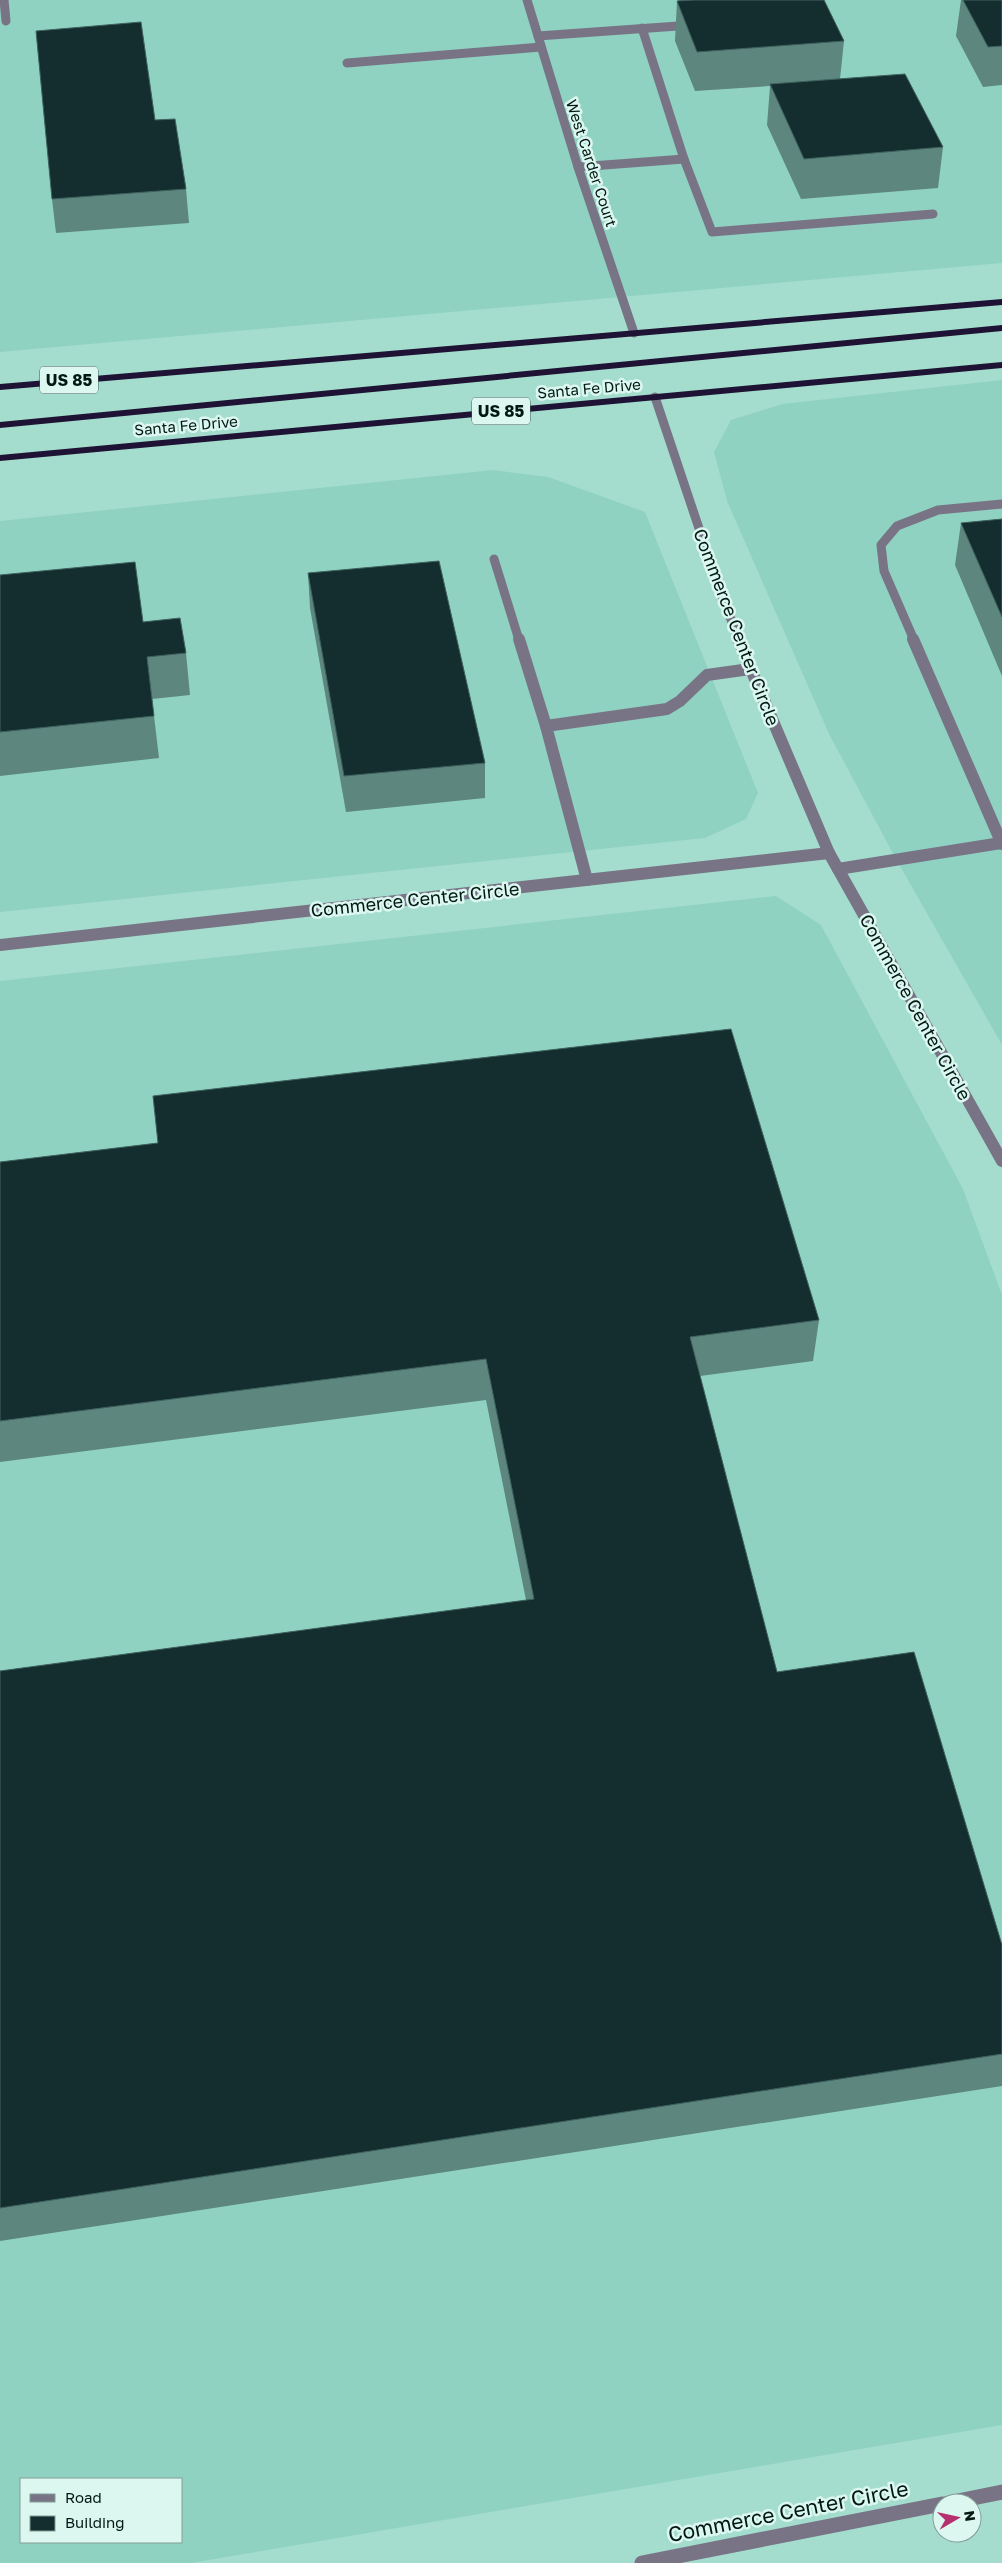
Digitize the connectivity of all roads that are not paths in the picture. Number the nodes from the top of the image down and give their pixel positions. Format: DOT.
graph roads {
  1 [pos="4,0"];
  2 [pos="527,0"];
  3 [pos="6,21"];
  4 [pos="699,25"];
  5 [pos="642,28"];
  6 [pos="538,36"];
  7 [pos="541,48"];
  8 [pos="347,63"];
  9 [pos="684,159"];
  10 [pos="578,167"];
  11 [pos="933,214"];
  12 [pos="1002,302"];
  13 [pos="1002,328"];
  14 [pos="634,333"];
  15 [pos="1002,365"];
  16 [pos="0,387"];
  17 [pos="655,397"];
  18 [pos="0,424"];
  19 [pos="0,458"];
  20 [pos="1002,504"];
  21 [pos="494,559"];
  22 [pos="750,669"];
  23 [pos="546,726"];
  24 [pos="1002,843"];
  25 [pos="829,853"];
  26 [pos="838,869"];
  27 [pos="587,880"];
  28 [pos="0,945"];
  29 [pos="1002,1162"];
  30 [pos="1002,2492"];
  31 [pos="982,2496"];
  32 [pos="932,2506"];
  33 [pos="642,2563"];
  1 -- 3 [label="street"];
  2 -- 6 [label="street, West Carder Court"];
  4 -- 5 [label="street"];
  5 -- 6 [label="street"];
  5 -- 9 [label="street"];
  6 -- 7 [label="street, West Carder Court"];
  7 -- 8 [label="street"];
  7 -- 10 [label="street, West Carder Court"];
  9 -- 10 [label="street"];
  9 -- 11 [label="street"];
  10 -- 14 [label="street, West Carder Court"];
  12 -- 14 [label="highway, US 85"];
  13 -- 18 [label="highway"];
  14 -- 16 [label="highway, US 85"];
  15 -- 17 [label="highway, Santa Fe Drive / US 85"];
  17 -- 19 [label="highway, Santa Fe Drive / US 85"];
  17 -- 22 [label="street, Commerce Center Circle"];
  20 -- 24 [label="street"];
  21 -- 23 [label="street"];
  22 -- 23 [label="street"];
  22 -- 25 [label="street, Commerce Center Circle"];
  23 -- 27 [label="street"];
  24 -- 26 [label="street"];
  25 -- 26 [label="street, Commerce Center Circle"];
  25 -- 27 [label="street, Commerce Center Circle"];
  26 -- 29 [label="street, Commerce Center Circle"];
  27 -- 28 [label="street, Commerce Center Circle"];
  30 -- 31 [label="street"];
  32 -- 33 [label="street, Commerce Center Circle"];
}
